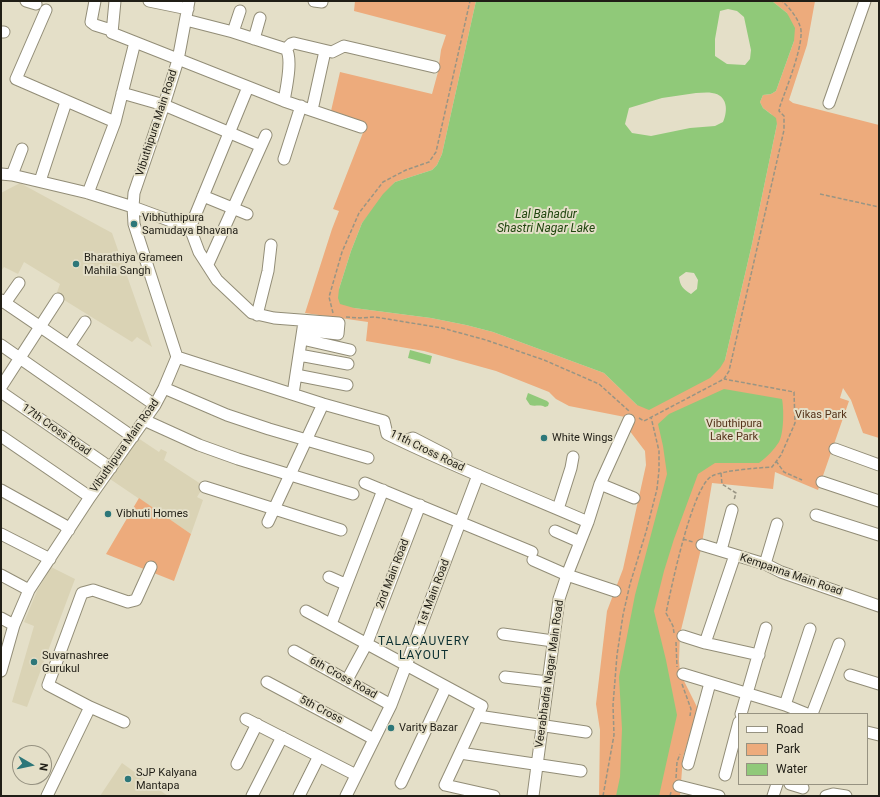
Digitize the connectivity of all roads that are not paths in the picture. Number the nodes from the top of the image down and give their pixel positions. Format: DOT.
graph roads {
  1 [pos="95,1"];
  2 [pos="116,1"];
  3 [pos="149,1"];
  4 [pos="865,1"];
  5 [pos="36,5"];
  6 [pos="188,10"];
  7 [pos="240,11"];
  8 [pos="260,18"];
  9 [pos="111,30"];
  10 [pos="233,32"];
  11 [pos="254,39"];
  12 [pos="135,42"];
  13 [pos="286,50"];
  14 [pos="325,51"];
  15 [pos="178,60"];
  16 [pos="434,67"];
  17 [pos="248,87"];
  18 [pos="122,94"];
  19 [pos="284,101"];
  20 [pos="66,102"];
  21 [pos="829,103"];
  22 [pos="164,106"];
  23 [pos="301,106"];
  24 [pos="312,110"];
  25 [pos="115,122"];
  26 [pos="361,127"];
  27 [pos="229,133"];
  28 [pos="266,135"];
  29 [pos="261,146"];
  30 [pos="22,149"];
  31 [pos="284,159"];
  32 [pos="6,175"];
  33 [pos="40,181"];
  34 [pos="88,193"];
  35 [pos="203,196"];
  36 [pos="133,207"];
  37 [pos="233,209"];
  38 [pos="247,214"];
  39 [pos="190,228"];
  40 [pos="271,245"];
  41 [pos="208,264"];
  42 [pos="19,283"];
  43 [pos="58,299"];
  44 [pos="3,302"];
  45 [pos="258,315"];
  46 [pos="85,322"];
  47 [pos="40,327"];
  48 [pos="303,330"];
  49 [pos="1,345"];
  50 [pos="69,346"];
  51 [pos="350,350"];
  52 [pos="299,355"];
  53 [pos="177,357"];
  54 [pos="20,358"];
  55 [pos="348,364"];
  56 [pos="296,375"];
  57 [pos="347,385"];
  58 [pos="1,388"];
  59 [pos="164,388"];
  60 [pos="1,392"];
  61 [pos="293,394"];
  62 [pos="323,404"];
  63 [pos="155,405"];
  64 [pos="632,416"];
  65 [pos="144,420"];
  66 [pos="133,437"];
  67 [pos="2,440"];
  68 [pos="306,440"];
  69 [pos="835,450"];
  70 [pos="573,457"];
  71 [pos="368,458"];
  72 [pos="879,465"];
  73 [pos="111,468"];
  74 [pos="290,474"];
  75 [pos="478,475"];
  76 [pos="822,482"];
  77 [pos="365,483"];
  78 [pos="600,484"];
  79 [pos="205,487"];
  80 [pos="1,490"];
  81 [pos="382,490"];
  82 [pos="353,494"];
  83 [pos="90,497"];
  84 [pos="634,498"];
  85 [pos="879,501"];
  86 [pos="420,506"];
  87 [pos="274,508"];
  88 [pos="558,509"];
  89 [pos="732,510"];
  90 [pos="816,515"];
  91 [pos="268,522"];
  92 [pos="588,522"];
  93 [pos="461,523"];
  94 [pos="777,524"];
  95 [pos="69,530"];
  96 [pos="341,530"];
  97 [pos="555,531"];
  98 [pos="1,534"];
  99 [pos="879,535"];
  100 [pos="580,542"];
  101 [pos="702,545"];
  102 [pos="721,550"];
  103 [pos="734,555"];
  104 [pos="50,559"];
  105 [pos="765,564"];
  106 [pos="151,567"];
  107 [pos="1,575"];
  108 [pos="567,575"];
  109 [pos="330,577"];
  110 [pos="345,584"];
  111 [pos="29,590"];
  112 [pos="615,591"];
  113 [pos="879,606"];
  114 [pos="306,611"];
  115 [pos="1,618"];
  116 [pos="331,624"];
  117 [pos="14,625"];
  118 [pos="766,628"];
  119 [pos="810,629"];
  120 [pos="503,634"];
  121 [pos="683,636"];
  122 [pos="553,641"];
  123 [pos="705,643"];
  124 [pos="367,644"];
  125 [pos="839,644"];
  126 [pos="294,651"];
  127 [pos="4,654"];
  128 [pos="759,655"];
  129 [pos="407,666"];
  130 [pos="1,671"];
  131 [pos="683,674"];
  132 [pos="850,675"];
  133 [pos="505,677"];
  134 [pos="347,680"];
  135 [pos="267,682"];
  136 [pos="548,682"];
  137 [pos="710,683"];
  138 [pos="879,684"];
  139 [pos="446,687"];
  140 [pos="746,694"];
  141 [pos="391,705"];
  142 [pos="785,705"];
  143 [pos="90,707"];
  144 [pos="741,713"];
  145 [pos="800,713"];
  146 [pos="812,713"];
  147 [pos="478,716"];
  148 [pos="246,719"];
  149 [pos="124,722"];
  150 [pos="257,724"];
  151 [pos="543,726"];
  152 [pos="738,726"];
  153 [pos="586,732"];
  154 [pos="868,732"];
  155 [pos="879,735"];
  156 [pos="282,737"];
  157 [pos="374,739"];
  158 [pos="460,753"];
  159 [pos="319,756"];
  160 [pos="236,764"];
  161 [pos="537,764"];
  162 [pos="688,764"];
  163 [pos="581,771"];
  164 [pos="356,775"];
  165 [pos="725,775"];
  166 [pos="401,783"];
  167 [pos="777,785"];
  168 [pos="793,785"];
  169 [pos="679,786"];
  170 [pos="803,788"];
  171 [pos="47,796"];
  172 [pos="252,796"];
  173 [pos="299,796"];
  174 [pos="346,796"];
  175 [pos="494,796"];
  176 [pos="533,796"];
  177 [pos="719,796"];
  178 [pos="773,796"];
  179 [pos="826,796"];
  180 [pos="846,796"];
  1 -- 9 [label="street"];
  2 -- 9 [label="street"];
  3 -- 6 [label="street"];
  4 -- 21 [label="street"];
  5 -- 20 [label="street"];
  6 -- 10 [label="street"];
  6 -- 15 [label="street, Vibuthipura Main Road"];
  7 -- 10 [label="street"];
  8 -- 11 [label="street"];
  9 -- 12 [label="street"];
  10 -- 11 [label="street"];
  11 -- 13 [label="street"];
  12 -- 15 [label="street"];
  12 -- 18 [label="street"];
  13 -- 14 [label="street"];
  13 -- 19 [label="street"];
  14 -- 16 [label="street"];
  14 -- 24 [label="street"];
  15 -- 17 [label="street"];
  15 -- 22 [label="street, Vibuthipura Main Road"];
  17 -- 19 [label="street"];
  17 -- 27 [label="street"];
  18 -- 22 [label="street"];
  18 -- 25 [label="street"];
  19 -- 23 [label="street"];
  20 -- 25 [label="street"];
  20 -- 33 [label="street"];
  22 -- 27 [label="street"];
  22 -- 36 [label="street, Vibuthipura Main Road"];
  23 -- 24 [label="street"];
  23 -- 31 [label="street"];
  24 -- 26 [label="street"];
  25 -- 34 [label="street"];
  27 -- 29 [label="street"];
  27 -- 35 [label="street"];
  28 -- 29 [label="street"];
  29 -- 37 [label="street"];
  30 -- 32 [label="street"];
  32 -- 33 [label="street"];
  33 -- 34 [label="street"];
  34 -- 36 [label="street"];
  35 -- 37 [label="street"];
  35 -- 39 [label="street"];
  36 -- 39 [label="street"];
  36 -- 53 [label="street, Vibuthipura Main Road"];
  37 -- 38 [label="street"];
  37 -- 41 [label="street"];
  39 -- 41 [label="street"];
  40 -- 45 [label="street"];
  41 -- 45 [label="street"];
  42 -- 44 [label="street"];
  43 -- 47 [label="street"];
  44 -- 47 [label="street"];
  45 -- 48 [label="street"];
  46 -- 50 [label="street"];
  47 -- 50 [label="street"];
  47 -- 54 [label="street"];
  48 -- 51 [label="street"];
  48 -- 52 [label="street"];
  49 -- 54 [label="street"];
  50 -- 63 [label="street"];
  52 -- 55 [label="street"];
  52 -- 56 [label="street"];
  53 -- 59 [label="street, Vibuthipura Main Road"];
  53 -- 61 [label="street, 11th Cross Road"];
  54 -- 58 [label="street"];
  54 -- 66 [label="street"];
  56 -- 57 [label="street"];
  56 -- 61 [label="street"];
  59 -- 63 [label="street, Vibuthipura Main Road"];
  59 -- 68 [label="street"];
  60 -- 73 [label="street, 17th Cross Road"];
  61 -- 62 [label="street, 11th Cross Road"];
  62 -- 68 [label="street"];
  62 -- 75 [label="street, 11th Cross Road"];
  63 -- 65 [label="street, Vibuthipura Main Road"];
  64 -- 78 [label="street, Veerabhadra Nagar Main Road"];
  65 -- 66 [label="street, Vibuthipura Main Road"];
  65 -- 74 [label="street"];
  66 -- 73 [label="street, Vibuthipura Main Road"];
  67 -- 83 [label="street"];
  68 -- 71 [label="street"];
  68 -- 74 [label="street"];
  69 -- 72 [label="street"];
  70 -- 88 [label="street"];
  73 -- 83 [label="street, Vibuthipura Main Road"];
  74 -- 82 [label="street"];
  74 -- 87 [label="street"];
  75 -- 88 [label="street, 11th Cross Road"];
  75 -- 93 [label="street, 1st Main Road"];
  76 -- 85 [label="street"];
  77 -- 81 [label="street"];
  78 -- 84 [label="street"];
  78 -- 92 [label="street, Veerabhadra Nagar Main Road"];
  79 -- 87 [label="street"];
  80 -- 95 [label="street"];
  81 -- 86 [label="street"];
  81 -- 110 [label="street"];
  83 -- 95 [label="street, Vibuthipura Main Road"];
  86 -- 93 [label="street"];
  86 -- 124 [label="street, 2nd Main Road"];
  87 -- 91 [label="street"];
  87 -- 96 [label="street"];
  88 -- 92 [label="street, 11th Cross Road"];
  89 -- 102 [label="street"];
  90 -- 99 [label="street"];
  92 -- 100 [label="street, Veerabhadra Nagar Main Road"];
  93 -- 108 [label="street"];
  93 -- 129 [label="street, 1st Main Road"];
  94 -- 105 [label="street"];
  95 -- 104 [label="street, Vibuthipura Main Road"];
  97 -- 100 [label="street"];
  98 -- 104 [label="street"];
  100 -- 108 [label="street, Veerabhadra Nagar Main Road"];
  101 -- 102 [label="street, Kempanna Main Road"];
  102 -- 103 [label="street, Kempanna Main Road"];
  103 -- 105 [label="street, Kempanna Main Road"];
  103 -- 123 [label="street"];
  104 -- 111 [label="street, Vibuthipura Main Road"];
  105 -- 113 [label="street, Kempanna Main Road"];
  106 -- 143 [label="street"];
  107 -- 111 [label="street"];
  108 -- 112 [label="street"];
  108 -- 122 [label="street, Veerabhadra Nagar Main Road"];
  109 -- 110 [label="street"];
  110 -- 116 [label="street"];
  111 -- 117 [label="street, Vibuthipura Main Road"];
  114 -- 116 [label="street"];
  115 -- 117 [label="street"];
  116 -- 124 [label="street"];
  117 -- 127 [label="street, Vibuthipura Main Road"];
  118 -- 128 [label="street"];
  119 -- 142 [label="street"];
  120 -- 122 [label="street"];
  121 -- 123 [label="street"];
  122 -- 136 [label="street, Veerabhadra Nagar Main Road"];
  123 -- 128 [label="street"];
  124 -- 129 [label="street"];
  124 -- 134 [label="street, 2nd Main Road"];
  125 -- 146 [label="street"];
  126 -- 134 [label="street, 6th Cross Road"];
  127 -- 130 [label="street, Vibuthipura Main Road"];
  128 -- 140 [label="street"];
  129 -- 139 [label="street"];
  129 -- 141 [label="street, 1st Main Road"];
  131 -- 137 [label="street"];
  132 -- 138 [label="street"];
  133 -- 136 [label="street"];
  134 -- 141 [label="street, 6th Cross Road"];
  135 -- 157 [label="street, 5th Cross"];
  136 -- 151 [label="street, Veerabhadra Nagar Main Road"];
  137 -- 140 [label="street"];
  137 -- 162 [label="street"];
  139 -- 147 [label="street"];
  139 -- 166 [label="street"];
  140 -- 142 [label="street"];
  140 -- 144 [label="street"];
  141 -- 157 [label="street, 1st Main Road"];
  142 -- 145 [label="street"];
  143 -- 149 [label="street"];
  143 -- 171 [label="street"];
  147 -- 151 [label="street"];
  147 -- 158 [label="street"];
  148 -- 150 [label="street"];
  150 -- 156 [label="street"];
  150 -- 160 [label="street"];
  151 -- 153 [label="street"];
  151 -- 161 [label="street, Veerabhadra Nagar Main Road"];
  152 -- 165 [label="street"];
  154 -- 155 [label="street"];
  156 -- 159 [label="street"];
  156 -- 172 [label="street"];
  157 -- 164 [label="street, 1st Main Road"];
  158 -- 161 [label="street"];
  158 -- 175 [label="street"];
  159 -- 164 [label="street"];
  159 -- 173 [label="street"];
  161 -- 163 [label="street"];
  161 -- 176 [label="street, Veerabhadra Nagar Main Road"];
  164 -- 174 [label="street, 1st Main Road"];
  167 -- 178 [label="street"];
  168 -- 170 [label="street"];
  169 -- 177 [label="street"];
  179 -- 180 [label="street"];
}
